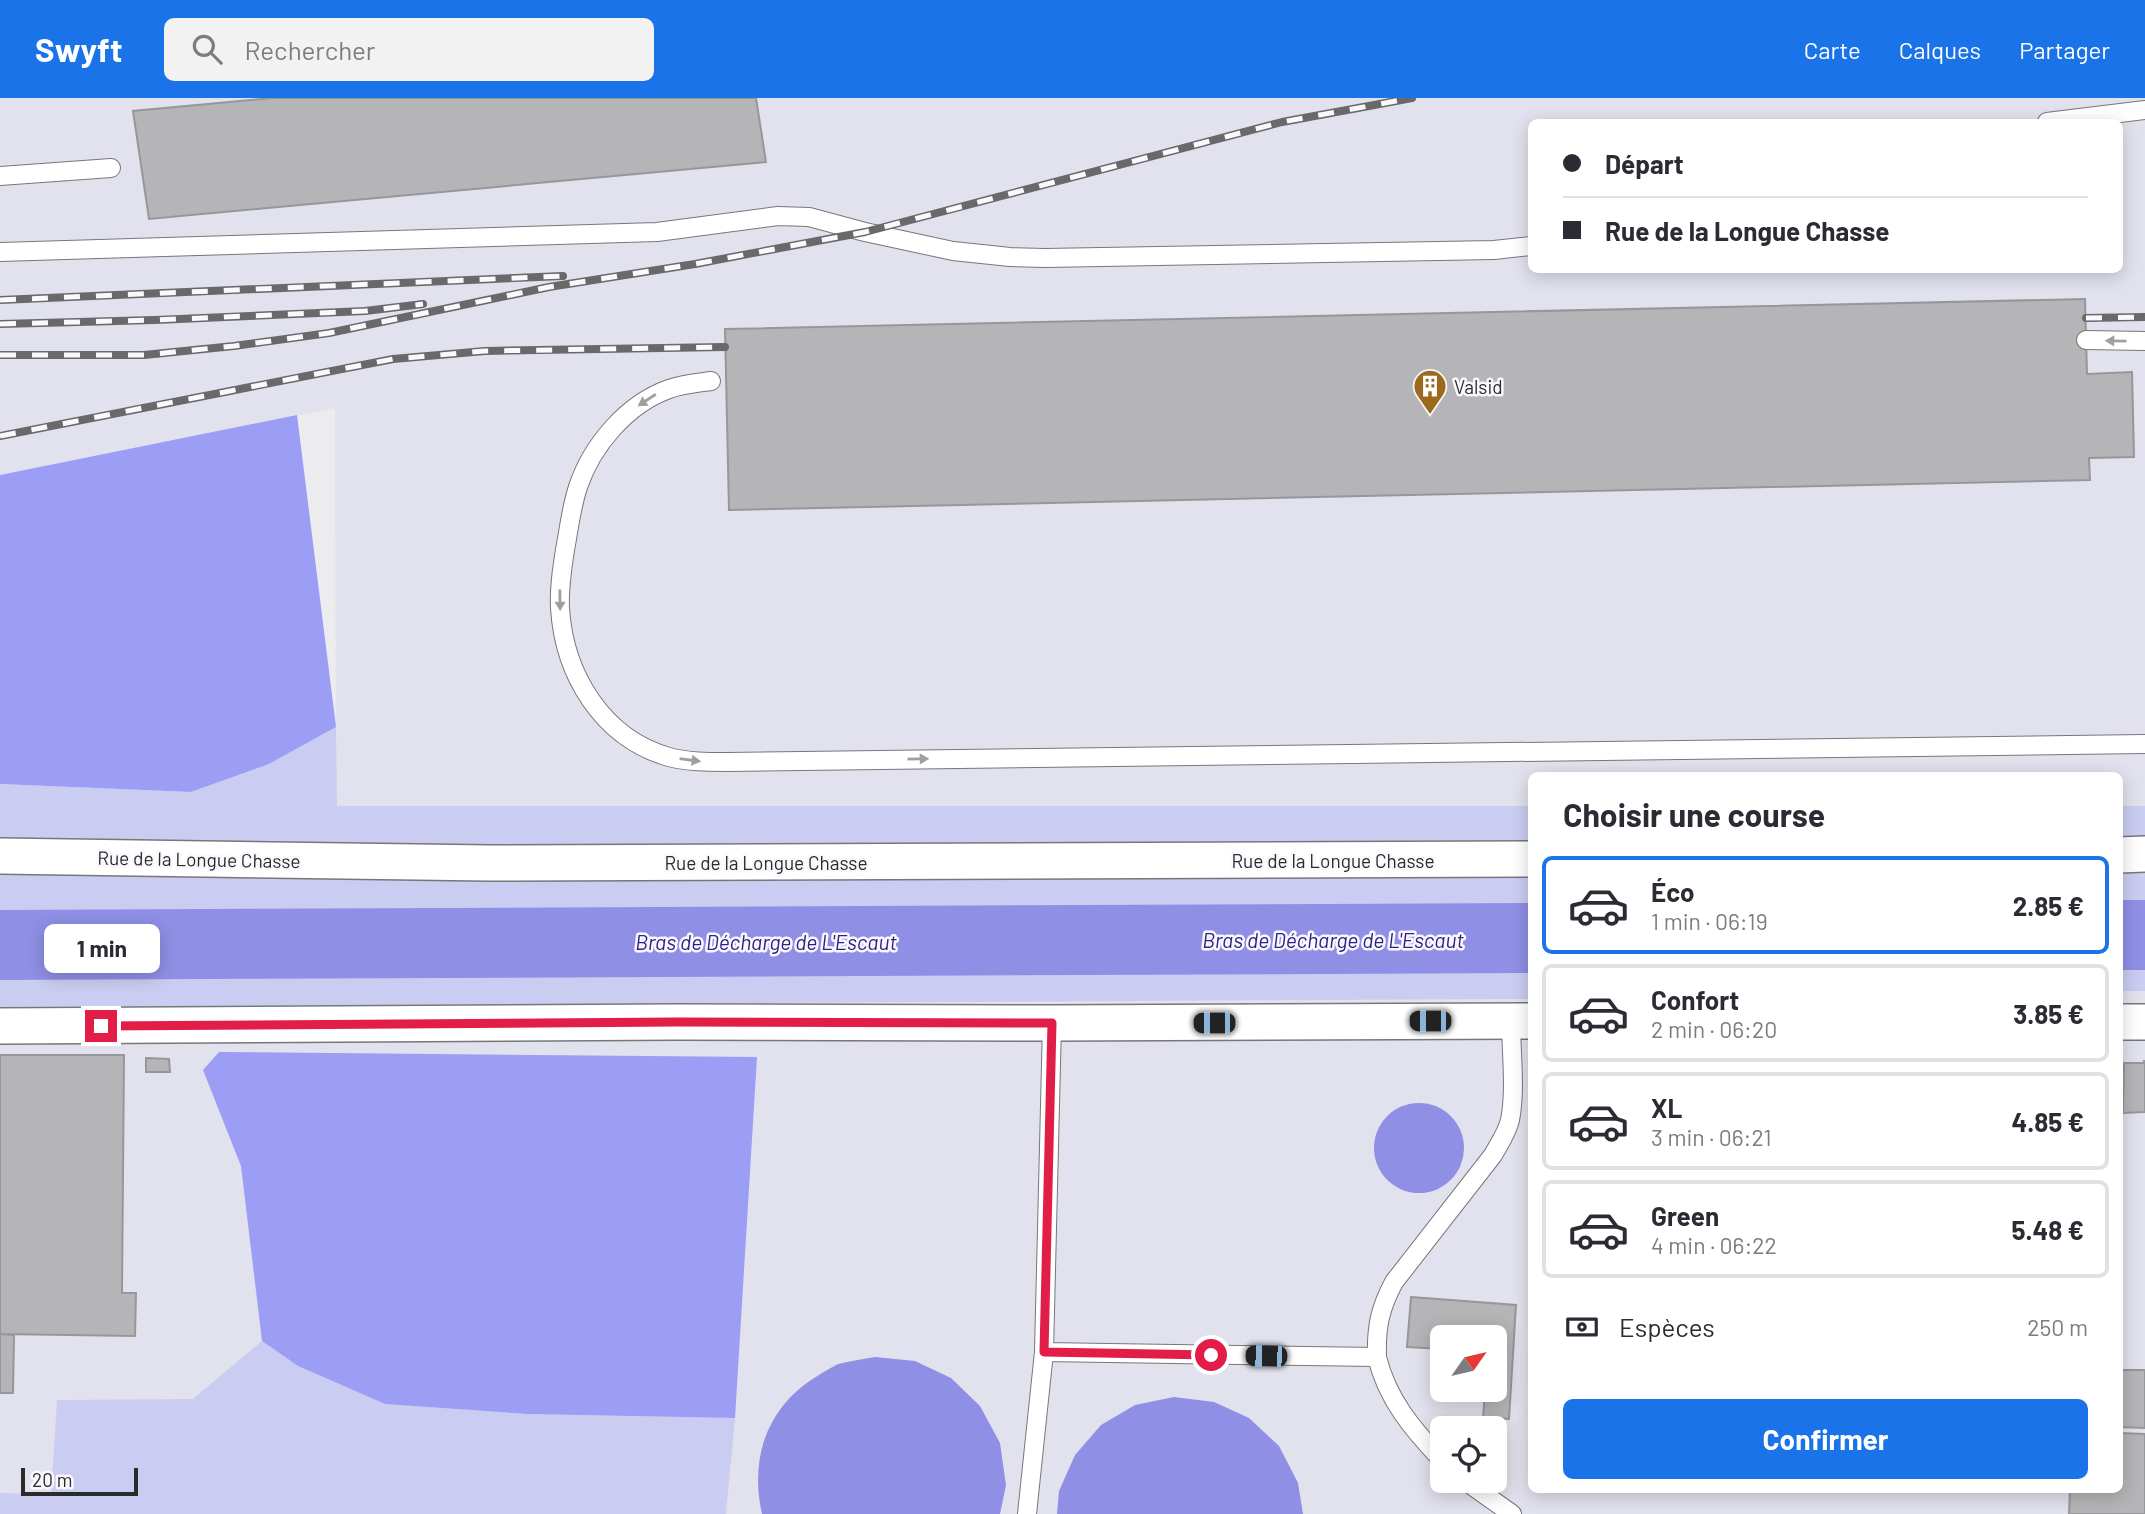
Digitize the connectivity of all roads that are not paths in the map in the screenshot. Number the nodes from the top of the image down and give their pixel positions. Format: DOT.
graph roads {
  1 [pos="2145,110"];
  2 [pos="2072,119"];
  3 [pos="111,168"];
  4 [pos="0,176"];
  5 [pos="1528,247"];
  6 [pos="0,252"];
  7 [pos="2086,340"];
  8 [pos="2145,341"];
  9 [pos="711,381"];
  10 [pos="2145,744"];
  11 [pos="2123,855"];
  12 [pos="2145,855"];
  13 [pos="0,856"];
  14 [pos="1528,859"];
  15 [pos="1521,1021"];
  16 [pos="2123,1022"];
  17 [pos="2145,1022"];
  18 [pos="1052,1023"];
  19 [pos="0,1026"];
  20 [pos="1044,1352"];
  21 [pos="1377,1357"];
  22 [pos="1430,1446"];
  23 [pos="1482,1493"];
  24 [pos="1027,1514"];
  25 [pos="1512,1514"];
  1 -- 2 [label="lane"];
  3 -- 4 [label="lane"];
  5 -- 6 [label="lane"];
  8 -- 7 [label="lane, one-way"];
  9 -- 10 [label="lane, one-way"];
  11 -- 12 [label="street"];
  13 -- 14 [label="street, Rue de la Longue Chasse"];
  15 -- 18 [label="street"];
  15 -- 21 [label="lane"];
  16 -- 17 [label="street"];
  18 -- 19 [label="street"];
  18 -- 20 [label="lane"];
  20 -- 21 [label="lane"];
  20 -- 24 [label="lane"];
  21 -- 22 [label="lane"];
  23 -- 25 [label="lane"];
}
